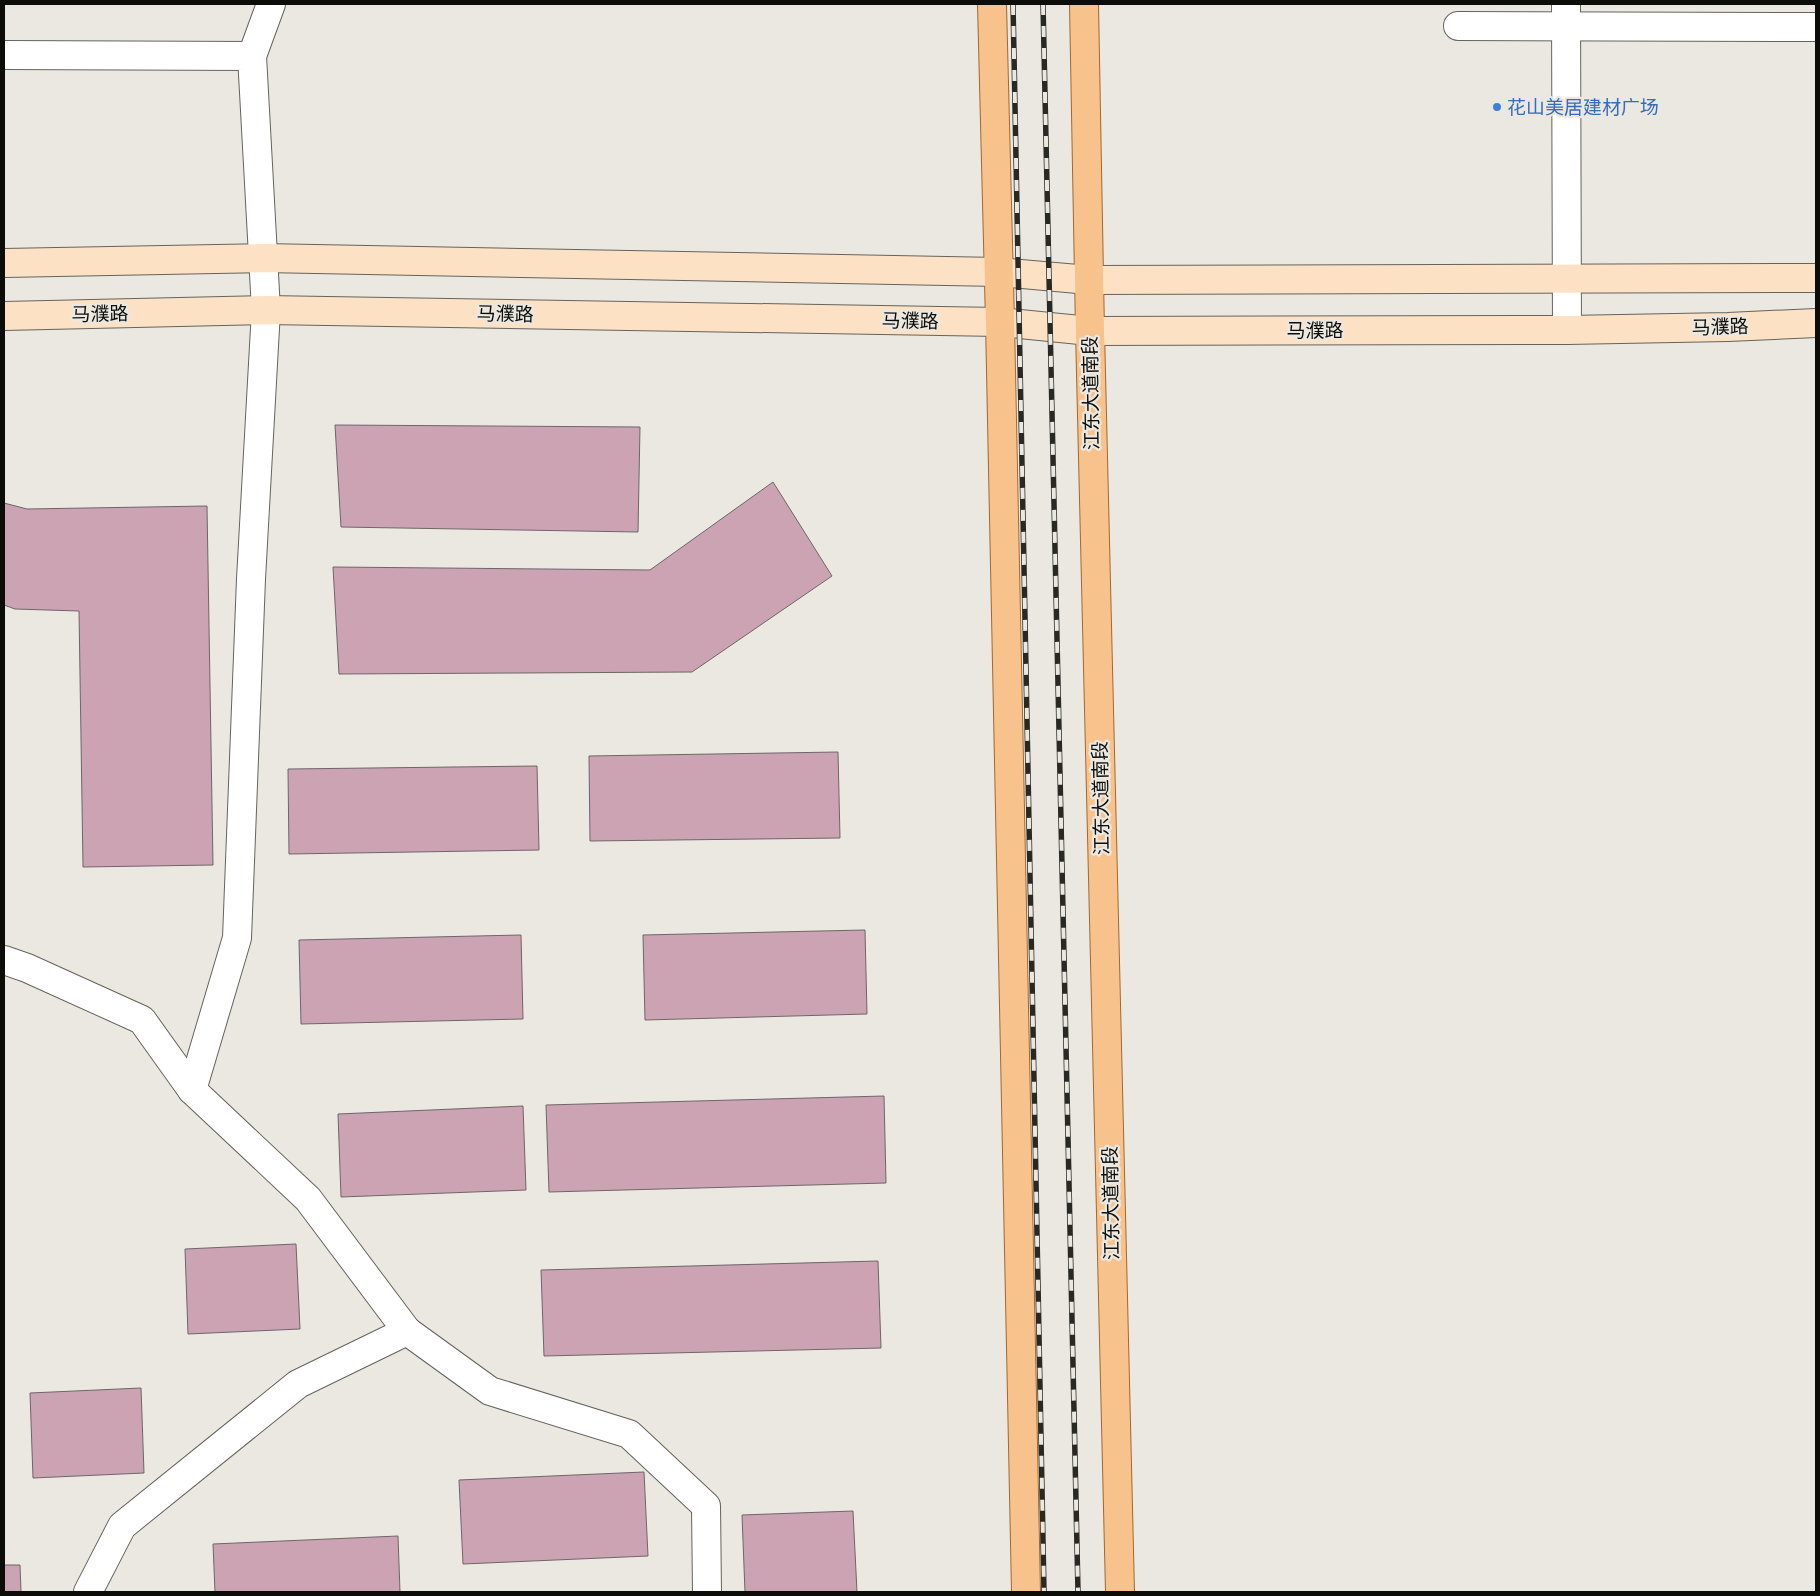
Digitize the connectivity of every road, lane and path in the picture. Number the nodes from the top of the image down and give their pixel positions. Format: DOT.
graph roads {
  1 [pos="272,4"];
  2 [pos="992,4"];
  3 [pos="1084,4"];
  4 [pos="1566,15"];
  5 [pos="1458,26"];
  6 [pos="1816,27"];
  7 [pos="4,55"];
  8 [pos="252,56"];
  9 [pos="263,258"];
  10 [pos="4,263"];
  11 [pos="999,272"];
  12 [pos="1816,278"];
  13 [pos="1567,279"];
  14 [pos="1089,280"];
  15 [pos="266,310"];
  16 [pos="4,316"];
  17 [pos="1000,322"];
  18 [pos="1816,323"];
  19 [pos="1567,330"];
  20 [pos="1090,331"];
  21 [pos="4,960"];
  22 [pos="192,1090"];
  23 [pos="407,1330"];
  24 [pos="88,1592"];
  25 [pos="707,1592"];
  26 [pos="1026,1592"];
  27 [pos="1120,1592"];
  1 -- 8 [label="street"];
  2 -- 11 [label="main road"];
  3 -- 14 [label="main road, 江东大道南段"];
  4 -- 5 [label="street"];
  4 -- 6 [label="street"];
  4 -- 13 [label="street"];
  7 -- 8 [label="street"];
  8 -- 9 [label="street"];
  9 -- 10 [label="main road"];
  9 -- 11 [label="main road"];
  9 -- 15 [label="street"];
  11 -- 14 [label="main road"];
  11 -- 17 [label="main road"];
  12 -- 13 [label="main road"];
  13 -- 14 [label="main road"];
  13 -- 19 [label="street"];
  14 -- 20 [label="main road, 江东大道南段"];
  15 -- 16 [label="main road, 马濮路"];
  15 -- 17 [label="main road, 马濮路"];
  15 -- 22 [label="street"];
  17 -- 20 [label="main road, 马濮路"];
  17 -- 26 [label="main road"];
  18 -- 19 [label="main road, 马濮路"];
  19 -- 20 [label="main road, 马濮路"];
  20 -- 27 [label="main road, 江东大道南段"];
  21 -- 22 [label="street"];
  22 -- 23 [label="street"];
  23 -- 24 [label="street"];
  23 -- 25 [label="street"];
}
